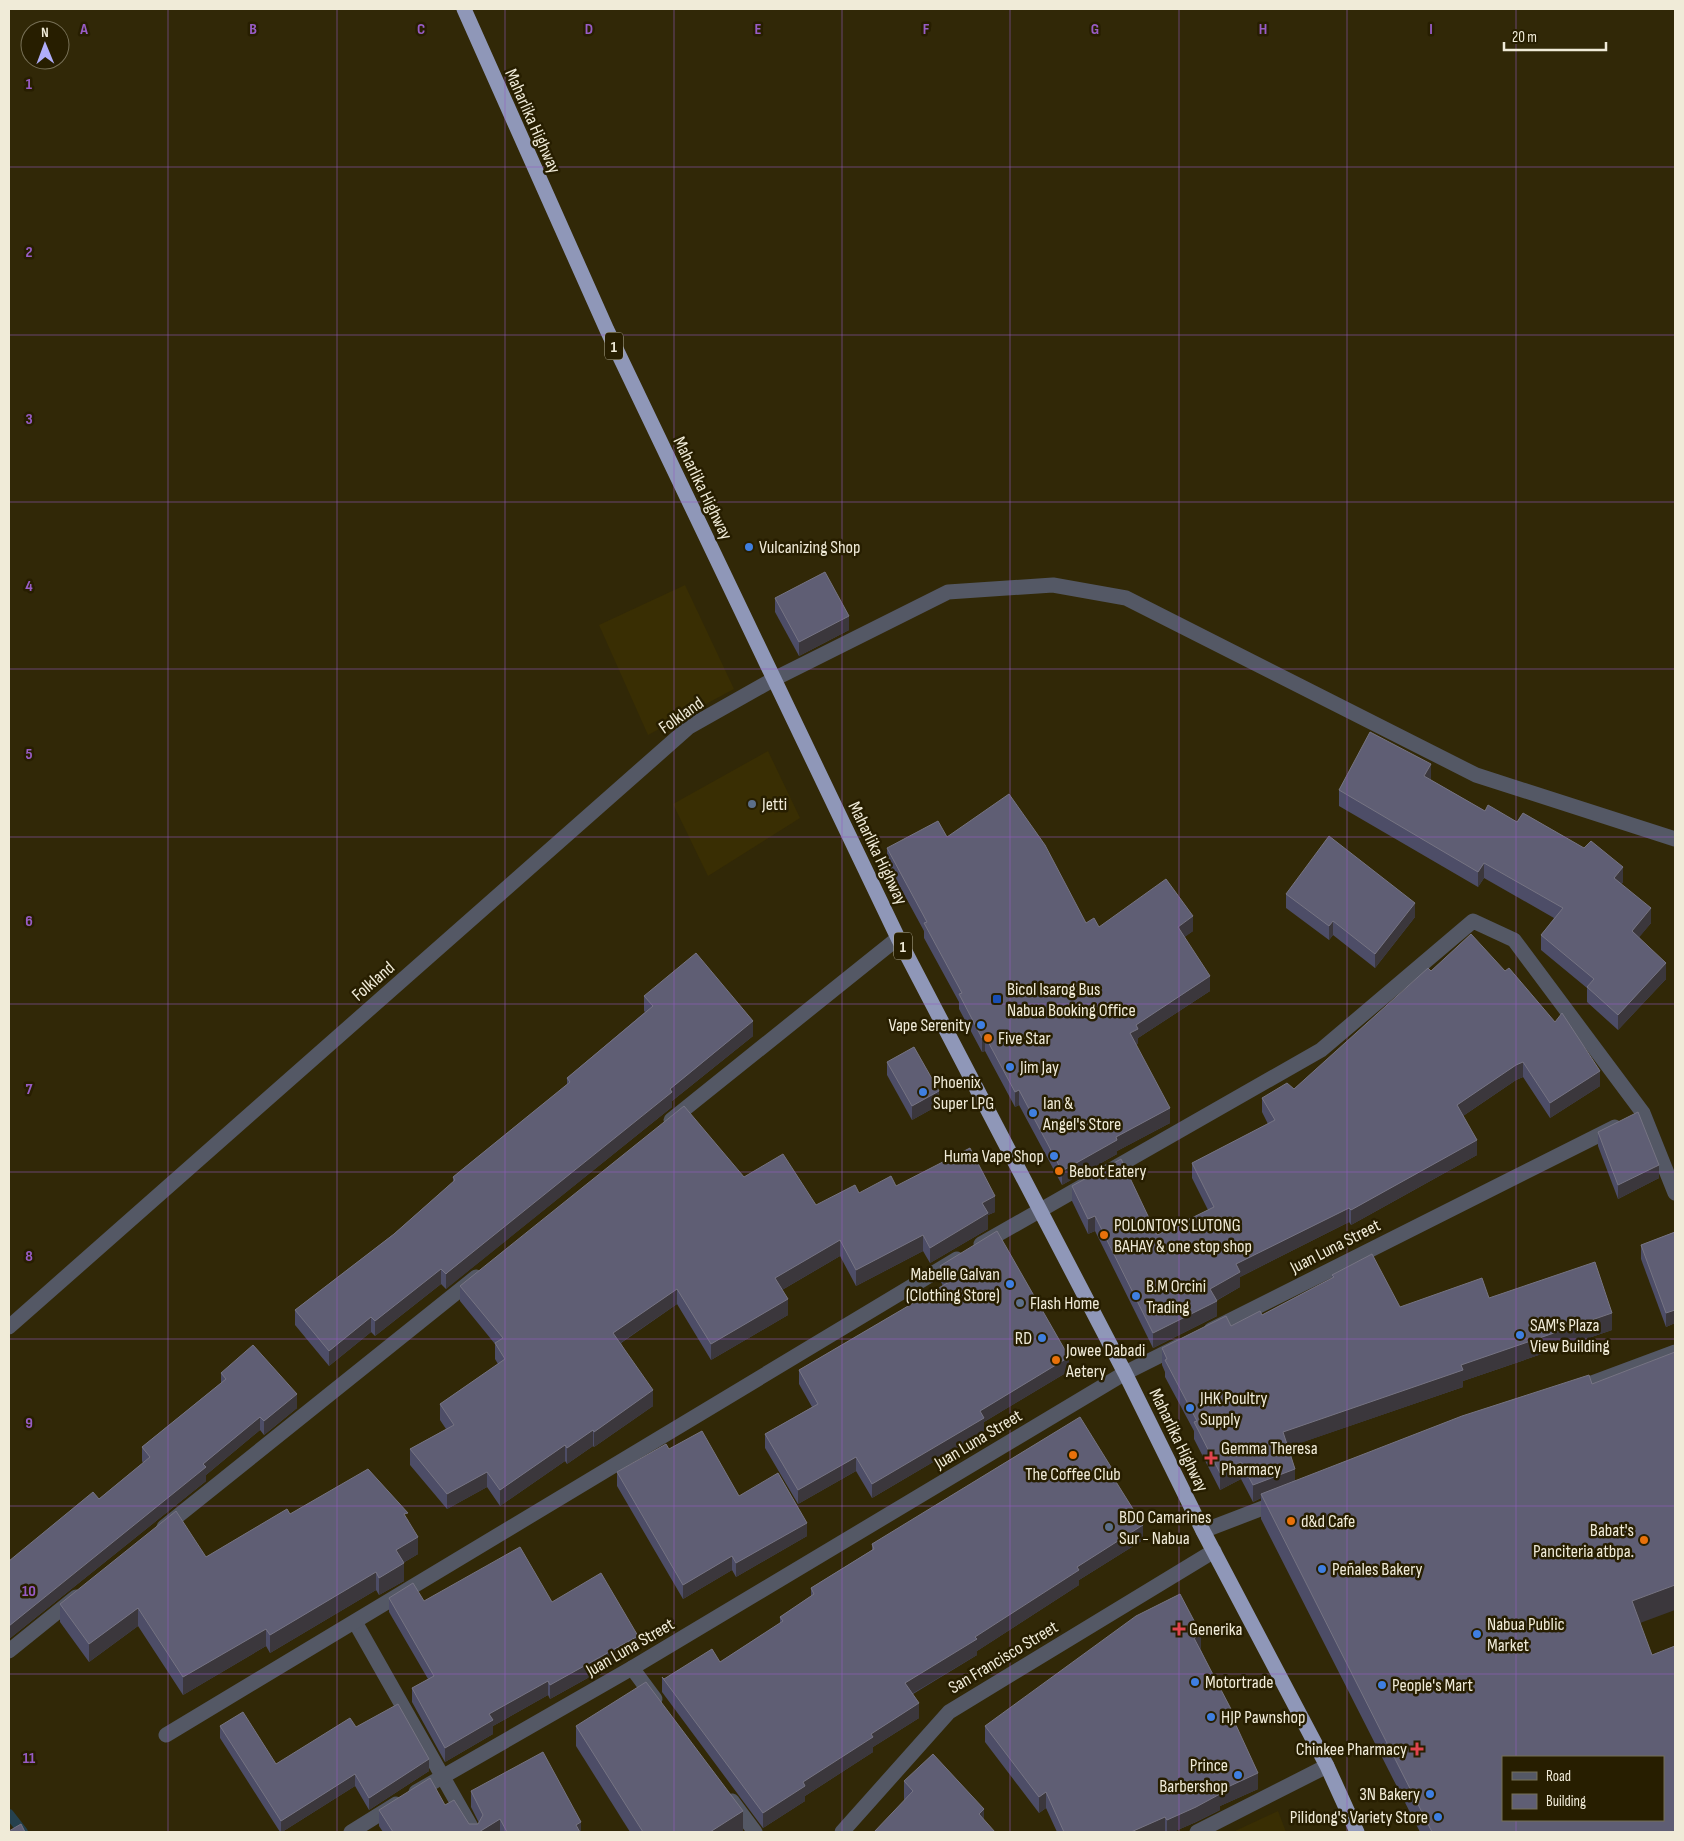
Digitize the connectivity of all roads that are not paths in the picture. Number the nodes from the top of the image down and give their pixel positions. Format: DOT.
graph roads {
  1 [pos="464,9"];
  2 [pos="774,679"];
  3 [pos="1675,839"];
  4 [pos="898,938"];
  5 [pos="1643,1113"];
  6 [pos="656,1132"];
  7 [pos="1675,1193"];
  8 [pos="1039,1209"];
  9 [pos="485,1270"];
  10 [pos="9,1328"];
  11 [pos="1675,1352"];
  12 [pos="1125,1373"];
  13 [pos="1556,1396"];
  14 [pos="1293,1496"];
  15 [pos="1203,1531"];
  16 [pos="149,1538"];
  17 [pos="1214,1551"];
  18 [pos="87,1588"];
  19 [pos="355,1622"];
  20 [pos="9,1651"];
  21 [pos="632,1668"];
  22 [pos="661,1707"];
  23 [pos="166,1736"];
  24 [pos="1327,1766"];
  25 [pos="442,1776"];
  26 [pos="720,1785"];
  27 [pos="351,1832"];
  28 [pos="474,1832"];
  29 [pos="756,1832"];
  30 [pos="842,1832"];
  31 [pos="1197,1832"];
  32 [pos="1357,1832"];
  1 -- 2 [label="highway, Maharlika Highway / 1"];
  2 -- 3 [label="street, Folkland"];
  2 -- 4 [label="highway, Maharlika Highway / 1"];
  2 -- 10 [label="street, Folkland"];
  4 -- 6 [label="street"];
  4 -- 8 [label="highway, Maharlika Highway / 1"];
  5 -- 7 [label="street"];
  5 -- 8 [label="street"];
  5 -- 12 [label="street, Juan Luna Street"];
  8 -- 12 [label="highway, Maharlika Highway / 1"];
  8 -- 19 [label="street"];
  9 -- 16 [label="street"];
  11 -- 13 [label="street"];
  12 -- 15 [label="highway, Maharlika Highway / 1"];
  12 -- 21 [label="street, Juan Luna Street"];
  14 -- 15 [label="street"];
  15 -- 17 [label="highway, Maharlika Highway / 1"];
  17 -- 24 [label="highway, Maharlika Highway / 1"];
  17 -- 30 [label="street, San Francisco Street"];
  18 -- 20 [label="street"];
  19 -- 23 [label="street"];
  19 -- 25 [label="street"];
  21 -- 22 [label="street"];
  21 -- 25 [label="street, Juan Luna Street"];
  24 -- 31 [label="street"];
  24 -- 32 [label="highway, Maharlika Highway / 1"];
  25 -- 27 [label="street, Juan Luna Street"];
  25 -- 28 [label="street"];
  26 -- 29 [label="street"];
}
